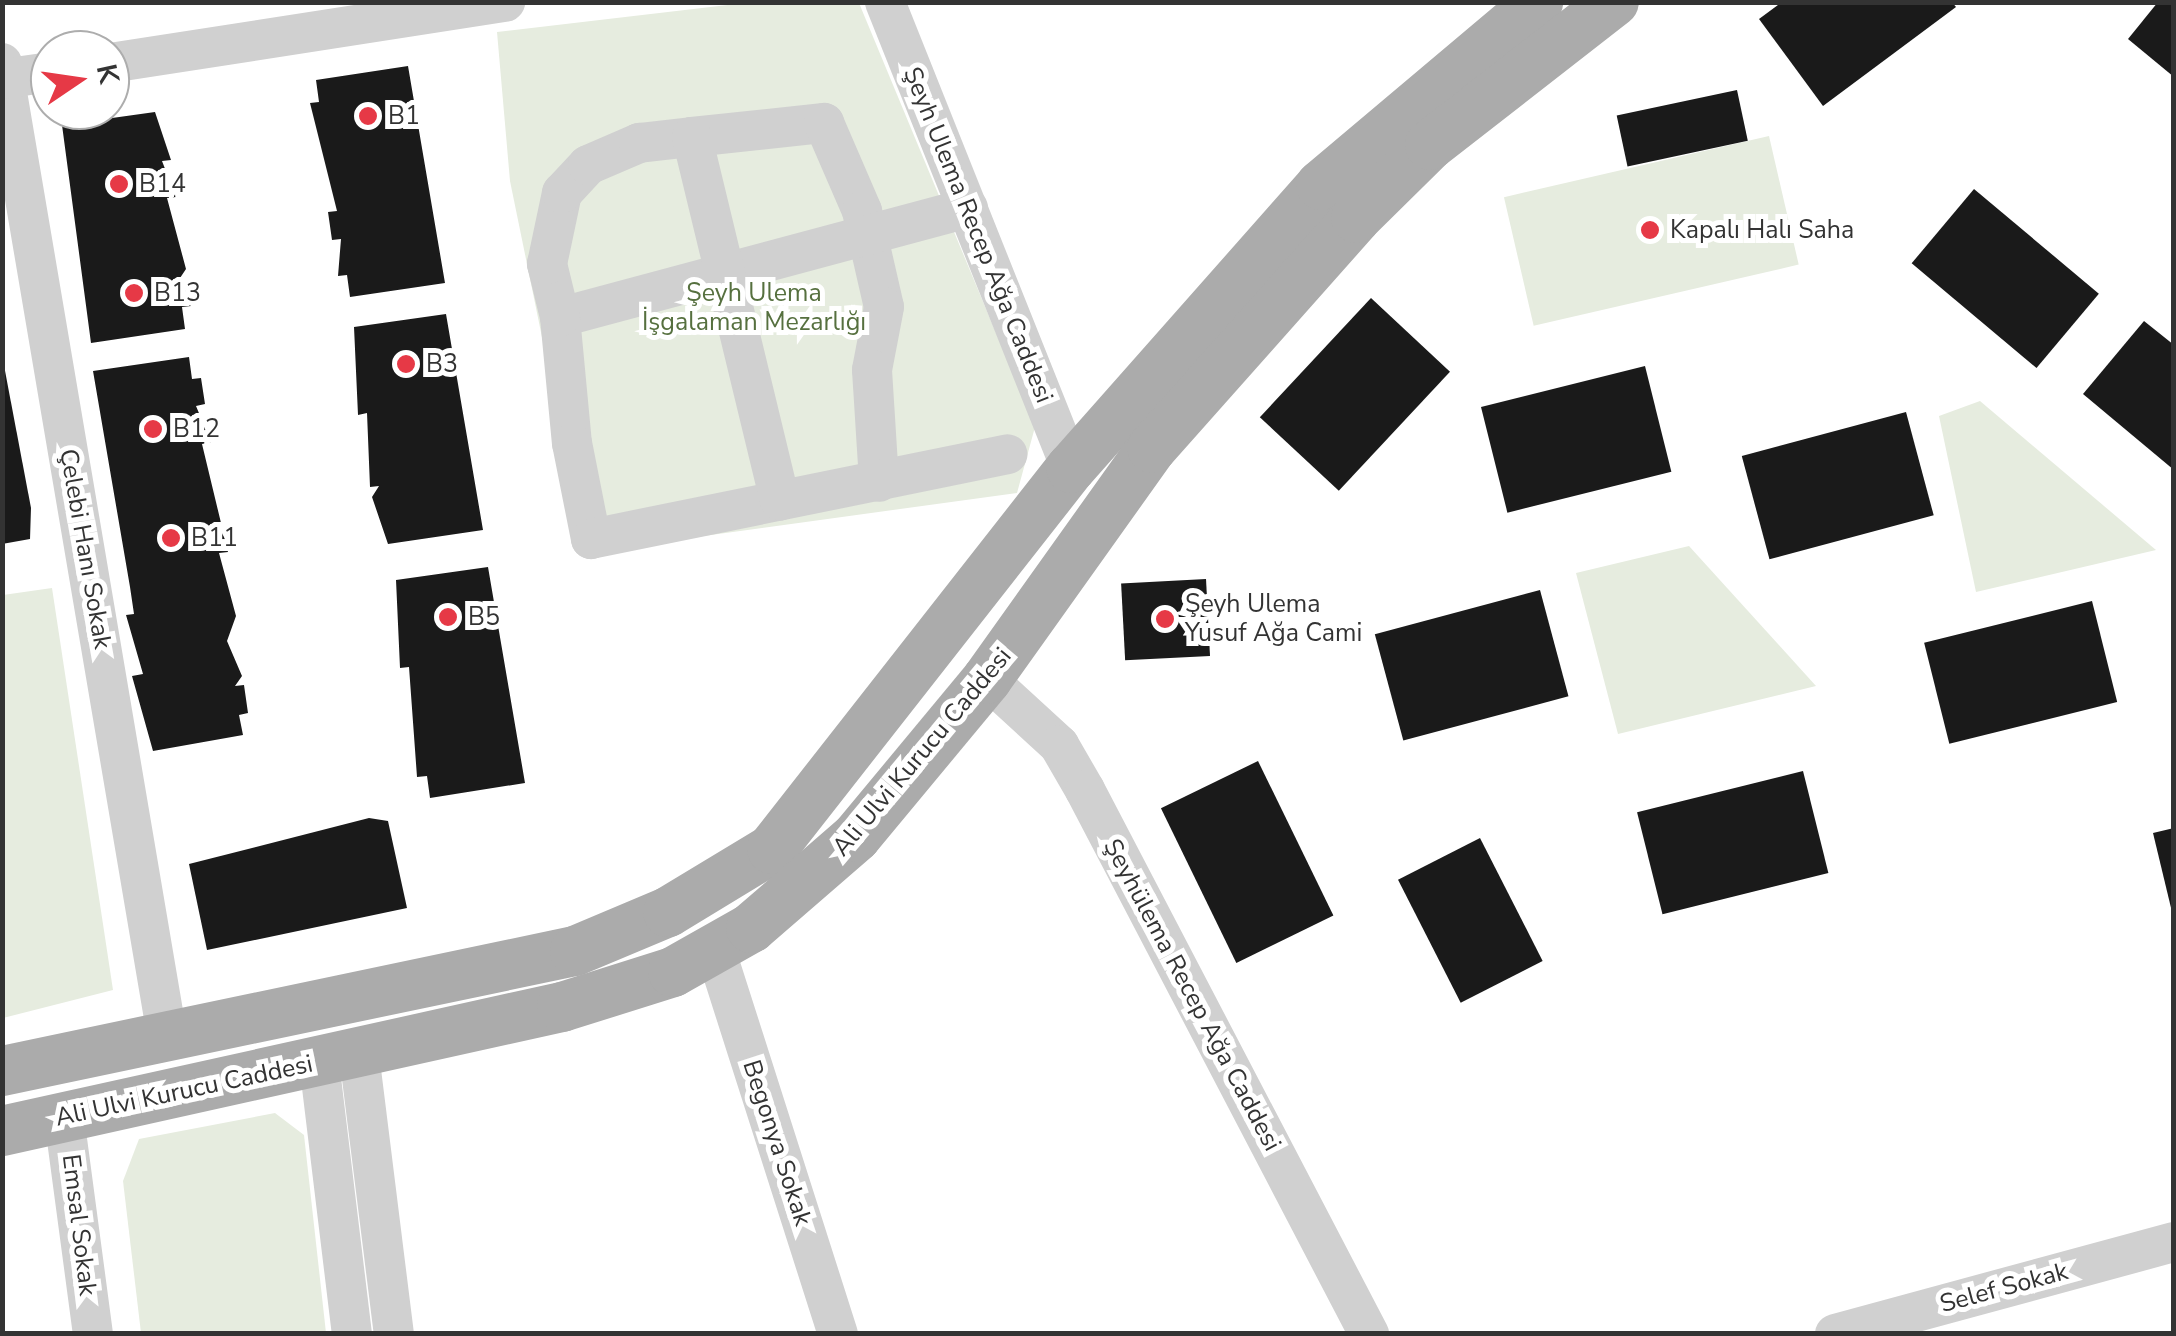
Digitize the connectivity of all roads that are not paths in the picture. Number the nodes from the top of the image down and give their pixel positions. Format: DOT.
graph roads {
  1 [pos="504,2"];
  2 [pos="885,2"];
  3 [pos="1538,2"];
  4 [pos="1614,2"];
  5 [pos="130,60"];
  6 [pos="30,73"];
  7 [pos="3,74"];
  8 [pos="692,138"];
  9 [pos="968,208"];
  10 [pos="870,237"];
  11 [pos="721,275"];
  12 [pos="560,317"];
  13 [pos="1007,454"];
  14 [pos="1071,468"];
  15 [pos="879,482"];
  16 [pos="780,501"];
  17 [pos="987,679"];
  18 [pos="716,952"];
  19 [pos="167,1035"];
  20 [pos="339,1058"];
  21 [pos="2,1071"];
  22 [pos="64,1117"];
  23 [pos="2,1131"];
  24 [pos="2174,1242"];
  25 [pos="93,1334"];
  26 [pos="352,1334"];
  27 [pos="394,1334"];
  28 [pos="838,1334"];
  29 [pos="1368,1334"];
  30 [pos="1835,1334"];
  1 -- 5 [label="street"];
  2 -- 9 [label="street, Şeyh Ulema Recep Ağa Caddesi"];
  3 -- 14 [label="main road, Ali Ulvi Kurucu Caddesi"];
  4 -- 17 [label="main road, Ali Ulvi Kurucu Caddesi"];
  6 -- 7 [label="street"];
  7 -- 19 [label="street, Çelebi Hanı Sokak"];
  8 -- 10 [label="street"];
  8 -- 11 [label="street"];
  8 -- 12 [label="street"];
  9 -- 10 [label="street"];
  9 -- 14 [label="street, Şeyh Ulema Recep Ağa Caddesi"];
  10 -- 11 [label="street"];
  10 -- 15 [label="street"];
  11 -- 12 [label="street"];
  11 -- 16 [label="street"];
  12 -- 16 [label="street"];
  13 -- 15 [label="street"];
  14 -- 19 [label="main road, Ali Ulvi Kurucu Caddesi"];
  15 -- 16 [label="street"];
  17 -- 18 [label="main road, Ali Ulvi Kurucu Caddesi"];
  17 -- 29 [label="street, Şeyhülema Recep Ağa Caddesi"];
  18 -- 20 [label="main road, Ali Ulvi Kurucu Caddesi"];
  18 -- 28 [label="street, Begonya Sokak"];
  19 -- 21 [label="main road, Ali Ulvi Kurucu Caddesi"];
  20 -- 22 [label="main road, Ali Ulvi Kurucu Caddesi"];
  20 -- 26 [label="street"];
  20 -- 27 [label="street"];
  22 -- 23 [label="main road, Ali Ulvi Kurucu Caddesi"];
  22 -- 25 [label="street, Emsal Sokak"];
  24 -- 30 [label="street, Selef Sokak"];
}
